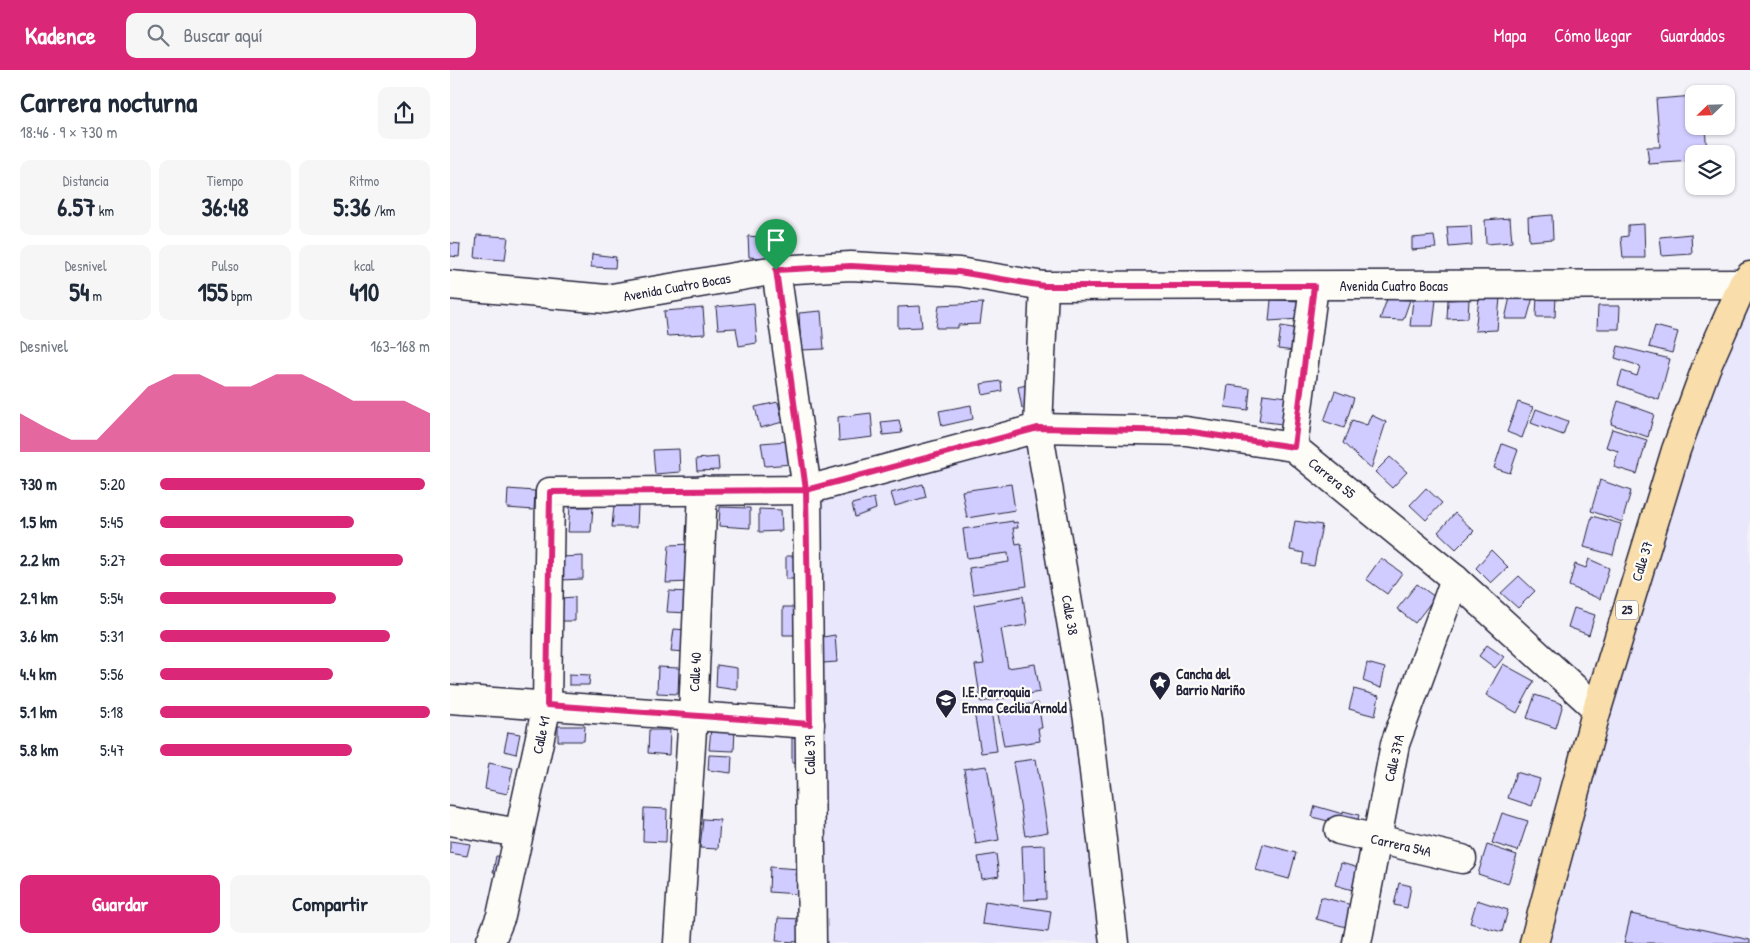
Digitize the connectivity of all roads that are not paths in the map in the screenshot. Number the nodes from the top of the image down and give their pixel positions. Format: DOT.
graph roads {
  1 [pos="776,270"];
  2 [pos="1746,280"];
  3 [pos="450,285"];
  4 [pos="1044,286"];
  5 [pos="1314,286"];
  6 [pos="1038,428"];
  7 [pos="1294,447"];
  8 [pos="703,490"];
  9 [pos="806,490"];
  10 [pos="1455,580"];
  11 [pos="450,698"];
  12 [pos="547,705"];
  13 [pos="1598,709"];
  14 [pos="692,715"];
  15 [pos="810,724"];
  16 [pos="450,821"];
  17 [pos="1339,830"];
  18 [pos="519,834"];
  19 [pos="1377,839"];
  20 [pos="1462,859"];
  21 [pos="490,943"];
  22 [pos="678,943"];
  23 [pos="812,943"];
  24 [pos="1114,943"];
  25 [pos="1356,943"];
  26 [pos="1534,943"];
  1 -- 3 [label="street, Avenida Cuatro Bocas"];
  1 -- 4 [label="street, Avenida Cuatro Bocas"];
  1 -- 9 [label="street, Calle 39"];
  2 -- 5 [label="street, Avenida Cuatro Bocas"];
  2 -- 13 [label="main road, Calle 37 / 25"];
  4 -- 5 [label="street, Avenida Cuatro Bocas"];
  4 -- 6 [label="street, Calle 38"];
  5 -- 7 [label="street"];
  6 -- 7 [label="street"];
  6 -- 9 [label="street"];
  6 -- 24 [label="street, Calle 38"];
  7 -- 10 [label="street, Carrera 55"];
  8 -- 9 [label="street"];
  8 -- 12 [label="street, Calle 41"];
  8 -- 14 [label="street, Calle 40"];
  9 -- 15 [label="street, Calle 39"];
  10 -- 13 [label="street, Carrera 55"];
  10 -- 19 [label="street, Calle 37A"];
  11 -- 12 [label="street"];
  12 -- 14 [label="street"];
  12 -- 18 [label="street, Calle 41"];
  13 -- 26 [label="main road, Calle 37 / 25"];
  14 -- 15 [label="street"];
  14 -- 22 [label="street, Calle 40"];
  15 -- 23 [label="street, Calle 39"];
  16 -- 18 [label="street"];
  17 -- 19 [label="street, Carrera 54A"];
  18 -- 21 [label="street, Calle 41"];
  19 -- 20 [label="street, Carrera 54A"];
  19 -- 25 [label="street, Calle 37A"];
}
